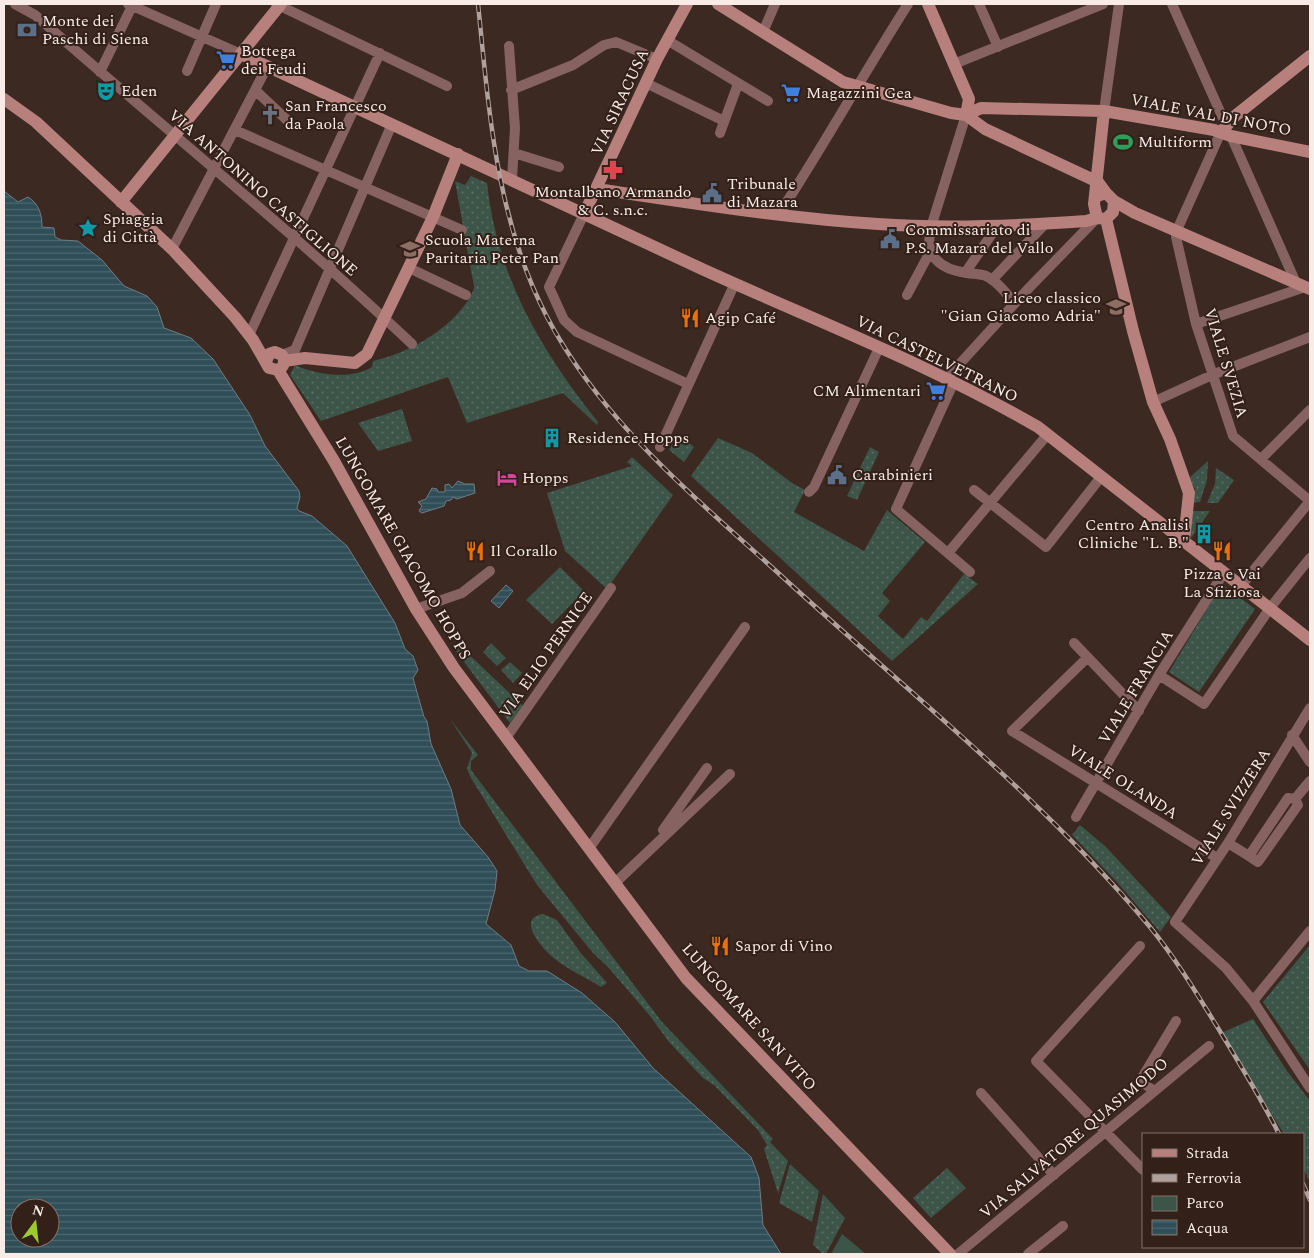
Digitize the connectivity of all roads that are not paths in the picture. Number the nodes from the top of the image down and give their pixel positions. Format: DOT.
graph roads {
  1 [pos="131,4"];
  2 [pos="216,4"];
  3 [pos="279,4"];
  4 [pos="687,4"];
  5 [pos="718,4"];
  6 [pos="775,4"];
  7 [pos="908,4"];
  8 [pos="928,4"];
  9 [pos="979,4"];
  10 [pos="1103,4"];
  11 [pos="1119,4"];
  12 [pos="1172,4"];
  13 [pos="18,5"];
  14 [pos="763,32"];
  15 [pos="202,37"];
  16 [pos="666,40"];
  17 [pos="509,46"];
  18 [pos="998,47"];
  19 [pos="380,53"];
  20 [pos="241,54"];
  21 [pos="1310,56"];
  22 [pos="657,59"];
  23 [pos="954,64"];
  24 [pos="267,67"];
  25 [pos="187,71"];
  26 [pos="100,72"];
  27 [pos="646,83"];
  28 [pos="738,84"];
  29 [pos="447,86"];
  30 [pos="856,87"];
  31 [pos="255,90"];
  32 [pos="511,90"];
  33 [pos="4,99"];
  34 [pos="768,101"];
  35 [pos="355,107"];
  36 [pos="1104,111"];
  37 [pos="966,115"];
  38 [pos="288,121"];
  39 [pos="724,121"];
  40 [pos="392,124"];
  41 [pos="235,130"];
  42 [pos="1226,131"];
  43 [pos="720,133"];
  44 [pos="174,137"];
  45 [pos="1310,152"];
  46 [pos="514,153"];
  47 [pos="458,154"];
  48 [pos="559,167"];
  49 [pos="215,168"];
  50 [pos="325,169"];
  51 [pos="510,178"];
  52 [pos="1098,182"];
  53 [pos="364,188"];
  54 [pos="597,189"];
  55 [pos="1106,197"];
  56 [pos="121,202"];
  57 [pos="584,214"];
  58 [pos="779,214"];
  59 [pos="1138,214"];
  60 [pos="433,217"];
  61 [pos="1100,220"];
  62 [pos="1045,224"];
  63 [pos="998,226"];
  64 [pos="931,227"];
  65 [pos="462,230"];
  66 [pos="1177,230"];
  67 [pos="294,238"];
  68 [pos="172,249"];
  69 [pos="930,252"];
  70 [pos="409,268"];
  71 [pos="331,270"];
  72 [pos="965,273"];
  73 [pos="992,280"];
  74 [pos="735,283"];
  75 [pos="1304,286"];
  76 [pos="466,295"];
  77 [pos="907,295"];
  78 [pos="1015,303"];
  79 [pos="385,318"];
  80 [pos="1196,324"];
  81 [pos="1310,337"];
  82 [pos="251,338"];
  83 [pos="412,344"];
  84 [pos="879,348"];
  85 [pos="280,360"];
  86 [pos="1212,376"];
  87 [pos="949,382"];
  88 [pos="688,384"];
  89 [pos="1153,402"];
  90 [pos="1310,410"];
  91 [pos="1047,435"];
  92 [pos="660,447"];
  93 [pos="1261,459"];
  94 [pos="1102,476"];
  95 [pos="974,490"];
  96 [pos="809,492"];
  97 [pos="1310,501"];
  98 [pos="990,503"];
  99 [pos="1184,541"];
  100 [pos="948,553"];
  101 [pos="1310,558"];
  102 [pos="490,570"];
  103 [pos="970,572"];
  104 [pos="1223,574"];
  105 [pos="1240,587"];
  106 [pos="611,588"];
  107 [pos="1270,608"];
  108 [pos="416,609"];
  109 [pos="745,627"];
  110 [pos="1310,640"];
  111 [pos="1074,643"];
  112 [pos="1087,658"];
  113 [pos="1159,675"];
  114 [pos="1310,708"];
  115 [pos="1139,711"];
  116 [pos="1292,736"];
  117 [pos="506,738"];
  118 [pos="1310,762"];
  119 [pos="707,768"];
  120 [pos="730,774"];
  121 [pos="1310,781"];
  122 [pos="1096,783"];
  123 [pos="1076,817"];
  124 [pos="1228,843"];
  125 [pos="590,847"];
  126 [pos="651,848"];
  127 [pos="1218,858"];
  128 [pos="616,882"];
  129 [pos="1310,931"];
  130 [pos="1140,946"];
  131 [pos="1253,1001"];
  132 [pos="1176,1021"];
  133 [pos="1209,1046"];
  134 [pos="1310,1088"];
  135 [pos="1153,1090"];
  136 [pos="981,1093"];
  137 [pos="1105,1132"];
  138 [pos="1142,1169"];
  139 [pos="1054,1175"];
  140 [pos="1063,1226"];
  141 [pos="950,1254"];
  142 [pos="958,1254"];
  143 [pos="1028,1254"];
  1 -- 15 [label="street"];
  1 -- 26 [label="street"];
  2 -- 15 [label="street"];
  3 -- 19 [label="street"];
  3 -- 20 [label="main road"];
  4 -- 16 [label="main road, VIA SIRACUSA"];
  5 -- 14 [label="main road"];
  6 -- 14 [label="street"];
  7 -- 30 [label="street"];
  8 -- 23 [label="main road"];
  9 -- 18 [label="street"];
  10 -- 18 [label="street"];
  11 -- 36 [label="street"];
  12 -- 42 [label="street"];
  13 -- 26 [label="street, VIA ANTONINO CASTIGLIONE"];
  14 -- 30 [label="main road"];
  15 -- 20 [label="street"];
  15 -- 25 [label="street"];
  16 -- 22 [label="main road, VIA SIRACUSA"];
  16 -- 28 [label="street"];
  17 -- 32 [label="street"];
  18 -- 23 [label="street"];
  19 -- 29 [label="street"];
  19 -- 35 [label="street"];
  20 -- 24 [label="main road, VIA CASTELVETRANO"];
  20 -- 44 [label="main road"];
  21 -- 42 [label="main road"];
  22 -- 27 [label="main road, VIA SIRACUSA"];
  22 -- 32 [label="street"];
  23 -- 37 [label="main road"];
  24 -- 31 [label="street"];
  24 -- 35 [label="main road, VIA CASTELVETRANO"];
  26 -- 44 [label="street, VIA ANTONINO CASTIGLIONE"];
  27 -- 39 [label="street"];
  27 -- 54 [label="main road, VIA SIRACUSA"];
  28 -- 34 [label="street"];
  28 -- 39 [label="street"];
  30 -- 37 [label="main road"];
  30 -- 58 [label="street"];
  31 -- 38 [label="street"];
  31 -- 41 [label="street"];
  32 -- 46 [label="street"];
  33 -- 56 [label="main road, LUNGOMARE GIACOMO HOPPS"];
  35 -- 40 [label="main road, VIA CASTELVETRANO"];
  35 -- 50 [label="street"];
  36 -- 37 [label="main road, VIALE VAL DI NOTO"];
  36 -- 42 [label="main road, VIALE VAL DI NOTO"];
  36 -- 52 [label="main road"];
  37 -- 52 [label="main road"];
  37 -- 64 [label="street"];
  39 -- 43 [label="street"];
  40 -- 47 [label="main road, VIA CASTELVETRANO"];
  40 -- 53 [label="street"];
  41 -- 49 [label="street"];
  41 -- 50 [label="street"];
  42 -- 45 [label="main road, VIALE VAL DI NOTO"];
  42 -- 66 [label="street"];
  42 -- 75 [label="street"];
  44 -- 49 [label="street, VIA ANTONINO CASTIGLIONE"];
  44 -- 56 [label="main road"];
  46 -- 48 [label="street"];
  46 -- 51 [label="street"];
  47 -- 51 [label="main road, VIA CASTELVETRANO"];
  47 -- 60 [label="main road"];
  49 -- 67 [label="street, VIA ANTONINO CASTIGLIONE"];
  49 -- 68 [label="street"];
  50 -- 53 [label="street"];
  50 -- 67 [label="street"];
  51 -- 57 [label="main road, VIA CASTELVETRANO"];
  52 -- 55 [label="main road"];
  53 -- 60 [label="street"];
  53 -- 71 [label="street"];
  54 -- 57 [label="main road, VIA SIRACUSA"];
  54 -- 58 [label="main road"];
  55 -- 59 [label="main road"];
  55 -- 61 [label="main road"];
  55 -- 61 [label="main road"];
  56 -- 68 [label="main road, LUNGOMARE GIACOMO HOPPS"];
  57 -- 74 [label="main road, VIA CASTELVETRANO"];
  57 -- 88 [label="street"];
  58 -- 64 [label="main road"];
  59 -- 61 [label="main road"];
  59 -- 66 [label="main road"];
  60 -- 65 [label="street"];
  60 -- 70 [label="main road"];
  61 -- 62 [label="main road"];
  61 -- 78 [label="street"];
  61 -- 89 [label="main road"];
  62 -- 63 [label="main road"];
  62 -- 73 [label="street"];
  63 -- 64 [label="main road"];
  63 -- 72 [label="street"];
  64 -- 69 [label="street"];
  66 -- 75 [label="main road"];
  66 -- 80 [label="street, VIALE SVEZIA"];
  67 -- 71 [label="street, VIA ANTONINO CASTIGLIONE"];
  67 -- 82 [label="street"];
  68 -- 82 [label="main road, LUNGOMARE GIACOMO HOPPS"];
  69 -- 72 [label="street"];
  69 -- 77 [label="street"];
  70 -- 76 [label="street"];
  70 -- 79 [label="main road"];
  71 -- 79 [label="street, VIA ANTONINO CASTIGLIONE"];
  71 -- 85 [label="street"];
  72 -- 73 [label="street"];
  73 -- 78 [label="street"];
  74 -- 84 [label="main road, VIA CASTELVETRANO"];
  74 -- 88 [label="street"];
  75 -- 80 [label="street"];
  78 -- 87 [label="street"];
  79 -- 83 [label="street, VIA ANTONINO CASTIGLIONE"];
  79 -- 85 [label="main road"];
  80 -- 86 [label="street, VIALE SVEZIA"];
  81 -- 86 [label="street"];
  82 -- 85 [label="main road, LUNGOMARE GIACOMO HOPPS"];
  82 -- 85 [label="main road, LUNGOMARE GIACOMO HOPPS"];
  84 -- 87 [label="main road, VIA CASTELVETRANO"];
  84 -- 96 [label="street"];
  85 -- 108 [label="main road, LUNGOMARE GIACOMO HOPPS"];
  86 -- 89 [label="street"];
  86 -- 93 [label="street, VIALE SVEZIA"];
  87 -- 91 [label="main road, VIA CASTELVETRANO"];
  87 -- 100 [label="street"];
  88 -- 92 [label="street"];
  89 -- 99 [label="main road"];
  90 -- 93 [label="street"];
  91 -- 94 [label="main road, VIA CASTELVETRANO"];
  91 -- 98 [label="street"];
  93 -- 97 [label="street, VIALE SVEZIA"];
  94 -- 98 [label="street"];
  94 -- 99 [label="main road, VIA CASTELVETRANO"];
  95 -- 98 [label="street"];
  97 -- 105 [label="street"];
  98 -- 100 [label="street"];
  99 -- 104 [label="main road, VIA CASTELVETRANO"];
  100 -- 103 [label="street"];
  101 -- 107 [label="street"];
  102 -- 108 [label="street"];
  104 -- 105 [label="main road, VIA CASTELVETRANO"];
  104 -- 113 [label="street, VIALE FRANCIA"];
  105 -- 107 [label="main road, VIA CASTELVETRANO"];
  106 -- 117 [label="street, VIA ELIO PERNICE"];
  107 -- 110 [label="main road, VIA CASTELVETRANO"];
  107 -- 113 [label="street"];
  108 -- 117 [label="main road, LUNGOMARE GIACOMO HOPPS"];
  109 -- 125 [label="street"];
  111 -- 112 [label="street"];
  112 -- 115 [label="street"];
  112 -- 122 [label="street, VIALE OLANDA"];
  113 -- 115 [label="street, VIALE FRANCIA"];
  114 -- 116 [label="street, VIALE SVIZZERA"];
  115 -- 122 [label="street, VIALE FRANCIA"];
  116 -- 118 [label="street"];
  116 -- 124 [label="street, VIALE SVIZZERA"];
  117 -- 125 [label="main road, LUNGOMARE SAN VITO"];
  119 -- 126 [label="street"];
  120 -- 126 [label="street"];
  121 -- 124 [label="street"];
  122 -- 123 [label="street, VIALE FRANCIA"];
  122 -- 127 [label="street, VIALE OLANDA"];
  124 -- 127 [label="street, VIALE SVIZZERA"];
  125 -- 128 [label="main road, LUNGOMARE SAN VITO"];
  126 -- 128 [label="street"];
  127 -- 131 [label="street, VIALE SVIZZERA"];
  128 -- 141 [label="main road, LUNGOMARE SAN VITO"];
  129 -- 131 [label="street"];
  130 -- 137 [label="street"];
  131 -- 134 [label="street"];
  132 -- 135 [label="street"];
  133 -- 135 [label="street, VIA SALVATORE QUASIMODO"];
  135 -- 137 [label="street, VIA SALVATORE QUASIMODO"];
  136 -- 139 [label="street"];
  137 -- 138 [label="street"];
  137 -- 139 [label="street, VIA SALVATORE QUASIMODO"];
  139 -- 142 [label="street, VIA SALVATORE QUASIMODO"];
  140 -- 143 [label="street"];
}
